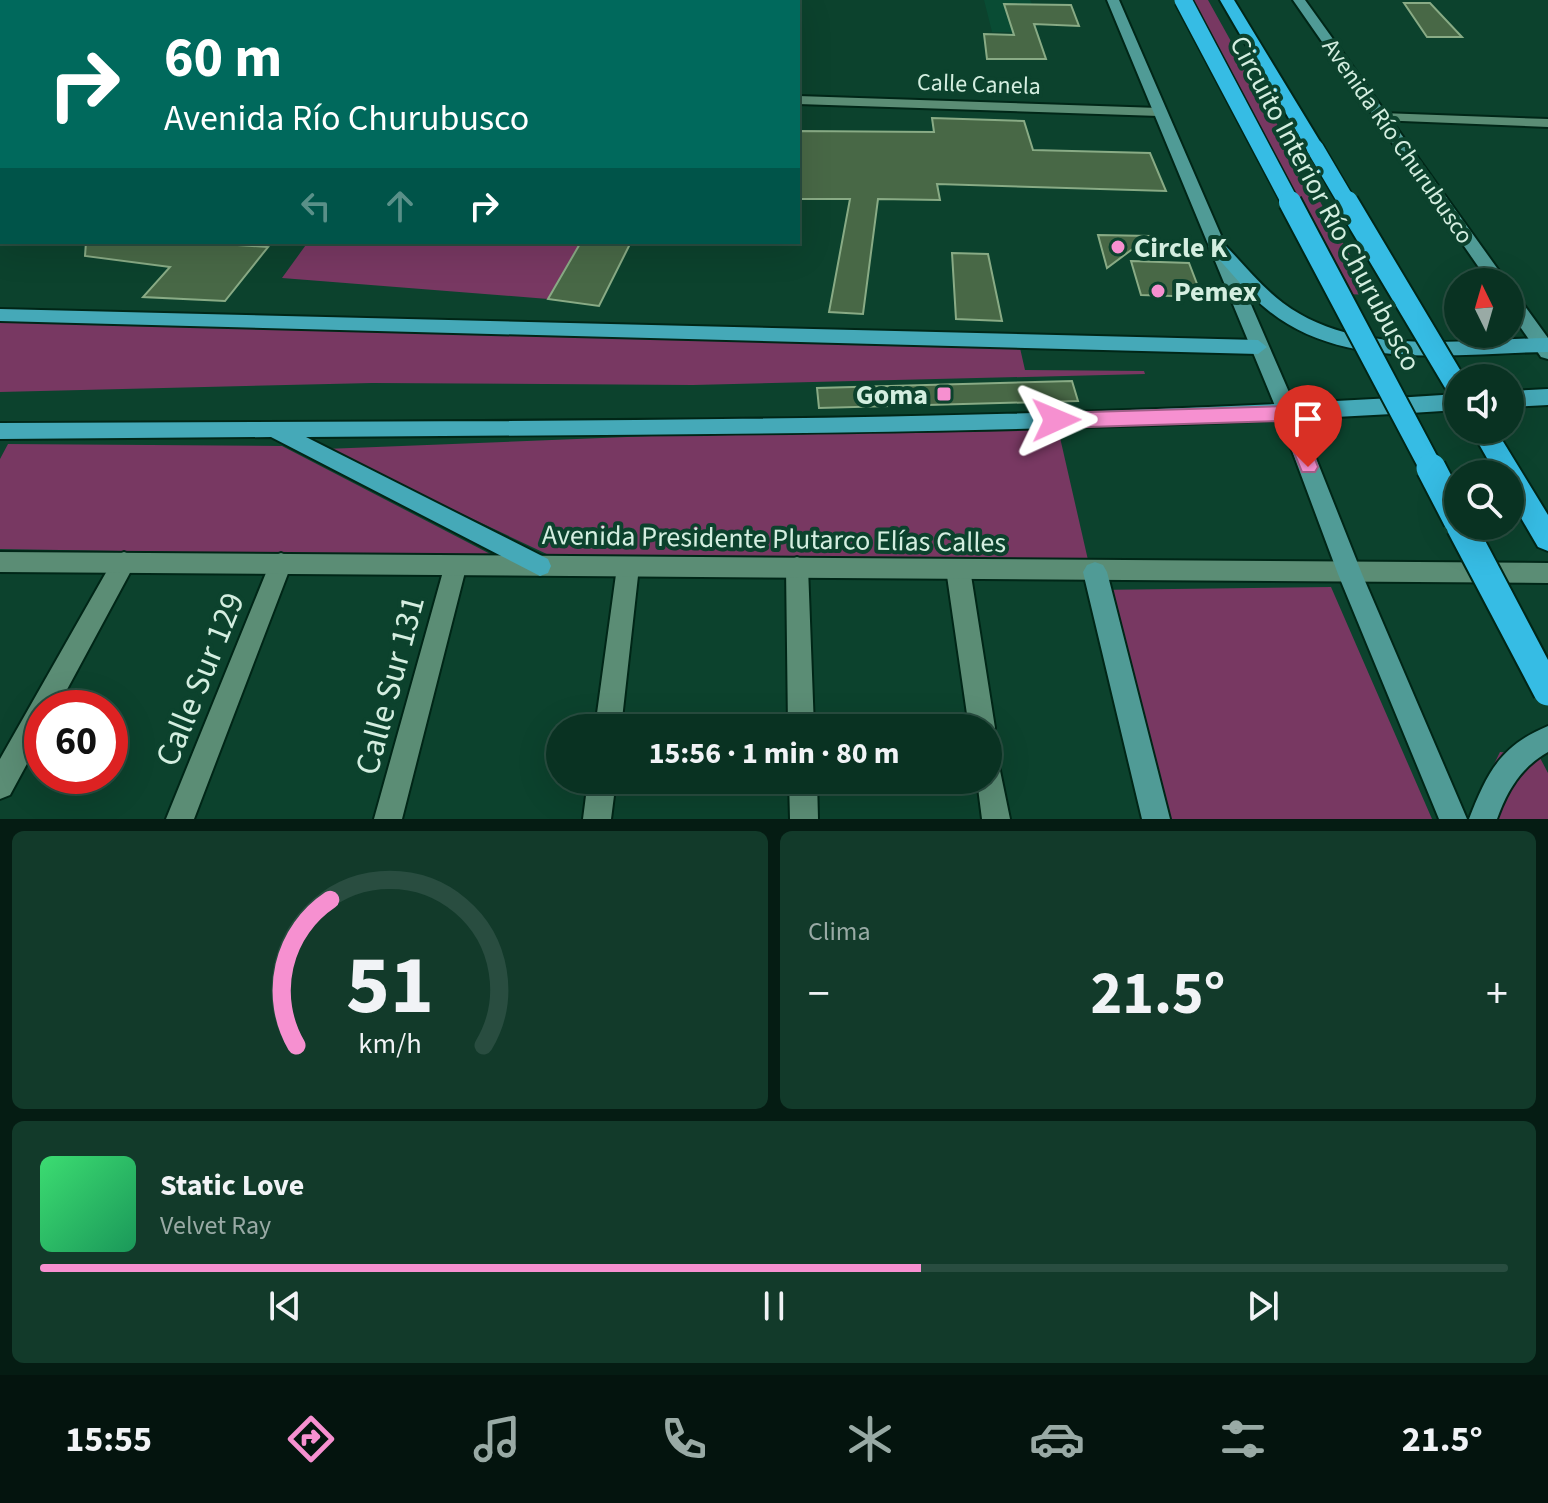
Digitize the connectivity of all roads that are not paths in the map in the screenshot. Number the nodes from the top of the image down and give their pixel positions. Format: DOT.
graph roads {
  1 [pos="1113,0"];
  2 [pos="1183,0"];
  3 [pos="1227,0"];
  4 [pos="1299,0"];
  5 [pos="800,100"];
  6 [pos="1159,112"];
  7 [pos="1382,117"];
  8 [pos="1548,123"];
  9 [pos="1216,246"];
  10 [pos="1488,268"];
  11 [pos="0,315"];
  12 [pos="1524,317"];
  13 [pos="1258,347"];
  14 [pos="1546,348"];
  15 [pos="1444,365"];
  16 [pos="1548,397"];
  17 [pos="1524,398"];
  18 [pos="1444,403"];
  19 [pos="1288,413"];
  20 [pos="0,431"];
  21 [pos="276,431"];
  22 [pos="1444,494"];
  23 [pos="1524,499"];
  24 [pos="1548,539"];
  25 [pos="1468,540"];
  26 [pos="0,562"];
  27 [pos="124,562"];
  28 [pos="281,563"];
  29 [pos="540,566"];
  30 [pos="628,567"];
  31 [pos="797,567"];
  32 [pos="455,568"];
  33 [pos="958,569"];
  34 [pos="1095,572"];
  35 [pos="1548,573"];
  36 [pos="1350,574"];
  37 [pos="53,690"];
  38 [pos="1548,691"];
  39 [pos="610,714"];
  40 [pos="801,714"];
  41 [pos="980,714"];
  42 [pos="1548,739"];
  43 [pos="24,742"];
  44 [pos="0,785"];
  45 [pos="600,794"];
  46 [pos="803,794"];
  47 [pos="992,794"];
  48 [pos="180,819"];
  49 [pos="388,819"];
  50 [pos="597,819"];
  51 [pos="804,819"];
  52 [pos="996,819"];
  53 [pos="1156,819"];
  54 [pos="1453,819"];
  55 [pos="1483,819"];
  1 -- 6 [label="main road"];
  2 -- 22 [label="highway, Circuito Interior Río Churubusco, bridge"];
  3 -- 15 [label="highway, Circuito Interior Río Churubusco, bridge"];
  4 -- 7 [label="main road, Avenida Río Churubusco"];
  5 -- 6 [label="street, Calle Canela"];
  6 -- 9 [label="main road"];
  7 -- 8 [label="street"];
  7 -- 10 [label="main road, Avenida Río Churubusco"];
  9 -- 13 [label="main road"];
  9 -- 14 [label="main road"];
  11 -- 13 [label="main road"];
  12 -- 14 [label="main road"];
  13 -- 19 [label="main road"];
  16 -- 17 [label="main road"];
  18 -- 19 [label="main road"];
  19 -- 21 [label="main road"];
  19 -- 36 [label="main road"];
  20 -- 21 [label="main road"];
  21 -- 29 [label="main road"];
  23 -- 24 [label="highway"];
  25 -- 38 [label="highway, bridge"];
  26 -- 27 [label="street, Avenida Presidente Plutarco Elías Calles"];
  27 -- 28 [label="street, Avenida Presidente Plutarco Elías Calles"];
  27 -- 37 [label="street"];
  28 -- 32 [label="street, Avenida Presidente Plutarco Elías Calles"];
  28 -- 48 [label="street, Calle Sur 129"];
  29 -- 30 [label="street, Avenida Presidente Plutarco Elías Calles"];
  29 -- 32 [label="street, Avenida Presidente Plutarco Elías Calles"];
  30 -- 31 [label="street, Avenida Presidente Plutarco Elías Calles"];
  30 -- 39 [label="street"];
  31 -- 33 [label="street, Avenida Presidente Plutarco Elías Calles"];
  31 -- 40 [label="street"];
  32 -- 49 [label="street, Calle Sur 131"];
  33 -- 34 [label="street, Avenida Presidente Plutarco Elías Calles"];
  33 -- 41 [label="street"];
  34 -- 36 [label="street, Avenida Presidente Plutarco Elías Calles"];
  34 -- 53 [label="main road"];
  35 -- 36 [label="street, Avenida Presidente Plutarco Elías Calles"];
  36 -- 54 [label="main road"];
  42 -- 55 [label="main road"];
  43 -- 44 [label="street"];
  45 -- 50 [label="street"];
  46 -- 51 [label="street"];
  47 -- 52 [label="street"];
}
